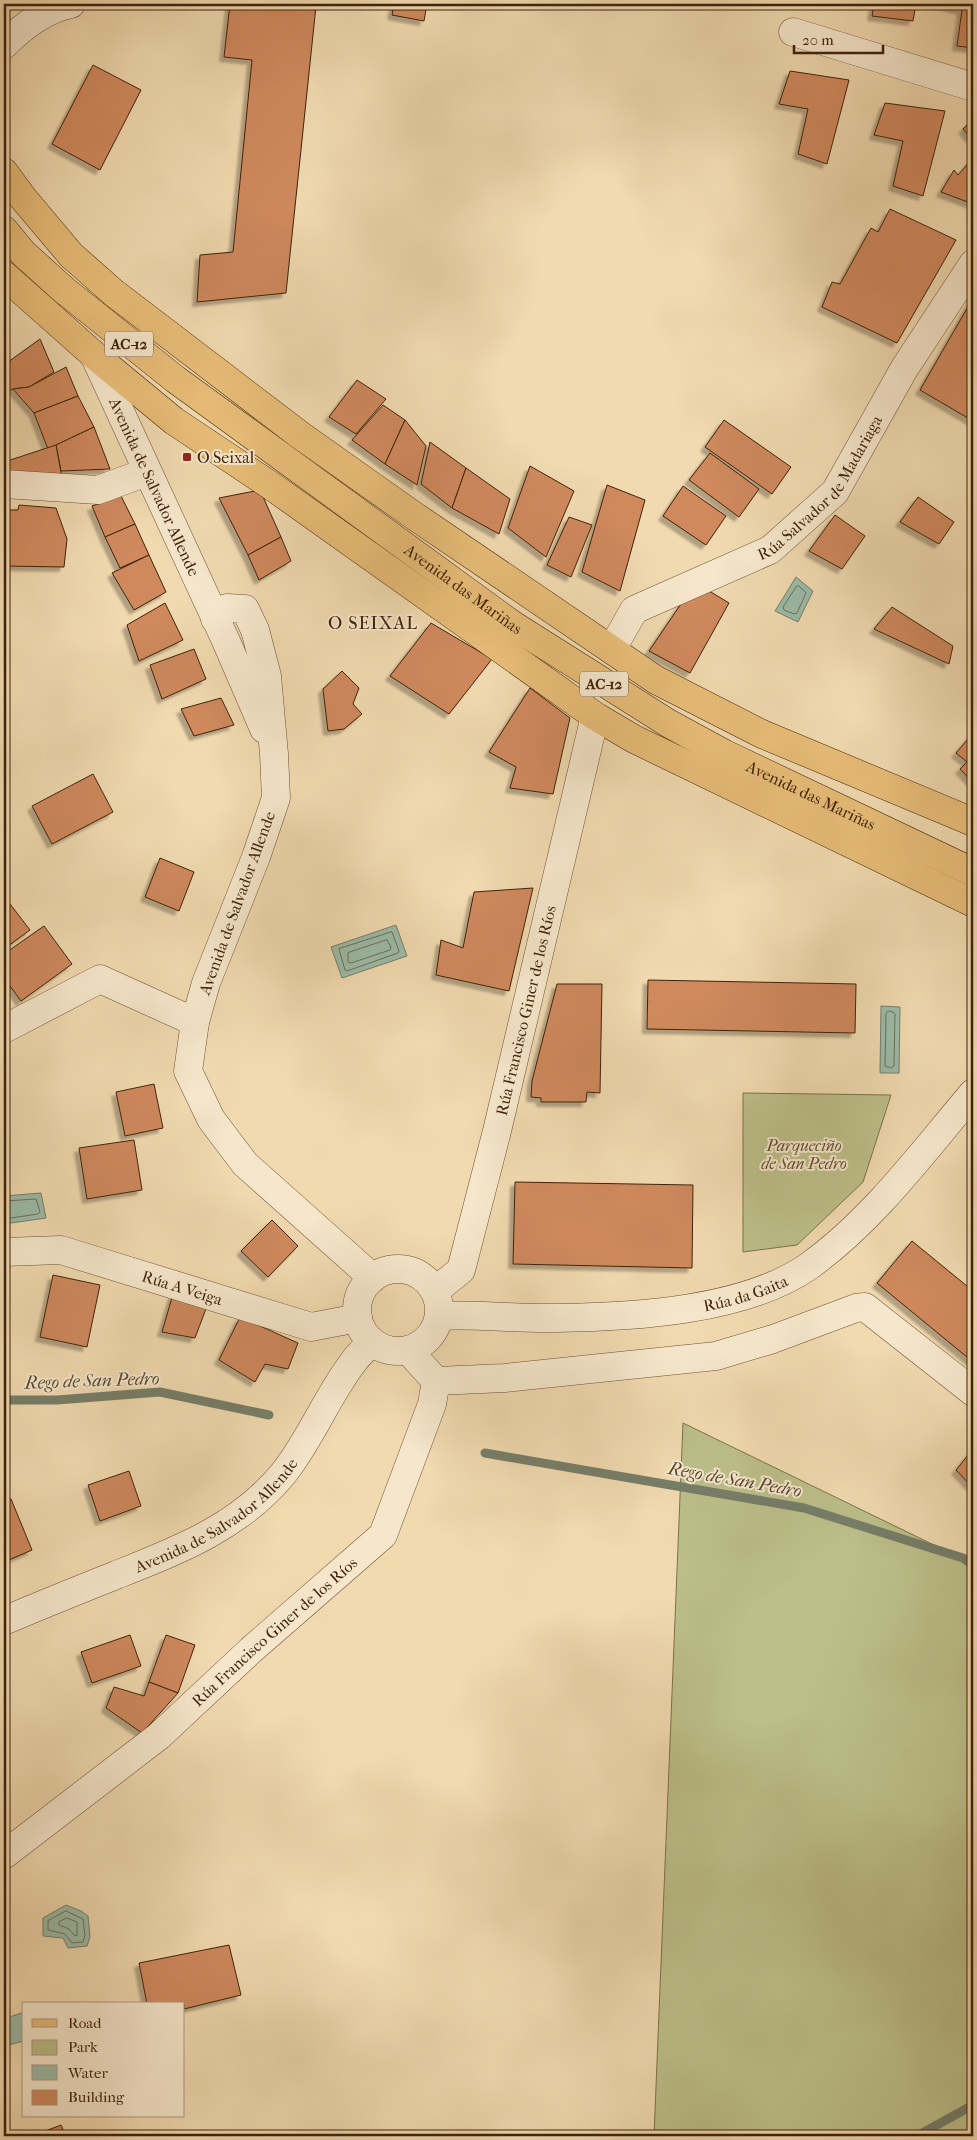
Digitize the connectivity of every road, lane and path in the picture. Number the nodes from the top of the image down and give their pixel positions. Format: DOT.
graph roads {
  1 [pos="71,4"];
  2 [pos="9,31"];
  3 [pos="793,32"];
  4 [pos="973,87"];
  5 [pos="4,172"];
  6 [pos="4,230"];
  7 [pos="973,264"];
  8 [pos="4,275"];
  9 [pos="94,355"];
  10 [pos="147,472"];
  11 [pos="4,484"];
  12 [pos="612,649"];
  13 [pos="595,716"];
  14 [pos="973,822"];
  15 [pos="973,872"];
  16 [pos="973,903"];
  17 [pos="195,1022"];
  18 [pos="4,1029"];
  19 [pos="973,1093"];
  20 [pos="4,1252"];
  21 [pos="373,1278"];
  22 [pos="437,1304"];
  23 [pos="358,1318"];
  24 [pos="372,1342"];
  25 [pos="408,1350"];
  26 [pos="436,1381"];
  27 [pos="973,1392"];
  28 [pos="4,1621"];
  29 [pos="4,1854"];
  1 -- 2 [label="street"];
  3 -- 4 [label="street"];
  5 -- 12 [label="main road"];
  6 -- 15 [label="main road, Avenida das Mariñas / AC-12"];
  7 -- 12 [label="street, Rúa Salvador de Madariaga"];
  8 -- 9 [label="main road"];
  9 -- 10 [label="street, Avenida de Salvador Allende"];
  9 -- 13 [label="main road"];
  10 -- 11 [label="street"];
  10 -- 17 [label="street, Avenida de Salvador Allende"];
  12 -- 14 [label="main road"];
  13 -- 16 [label="main road"];
  13 -- 22 [label="street, Rúa Francisco Giner de los Ríos"];
  17 -- 18 [label="street"];
  17 -- 21 [label="street, Avenida de Salvador Allende"];
  19 -- 22 [label="street, Rúa da Gaita"];
  20 -- 23 [label="street, Rúa A Veiga"];
  21 -- 22 [label="street"];
  21 -- 23 [label="street"];
  22 -- 25 [label="street"];
  23 -- 24 [label="street"];
  24 -- 25 [label="street"];
  24 -- 28 [label="street, Avenida de Salvador Allende"];
  25 -- 26 [label="street"];
  26 -- 27 [label="street"];
  26 -- 29 [label="street, Rúa Francisco Giner de los Ríos"];
}
